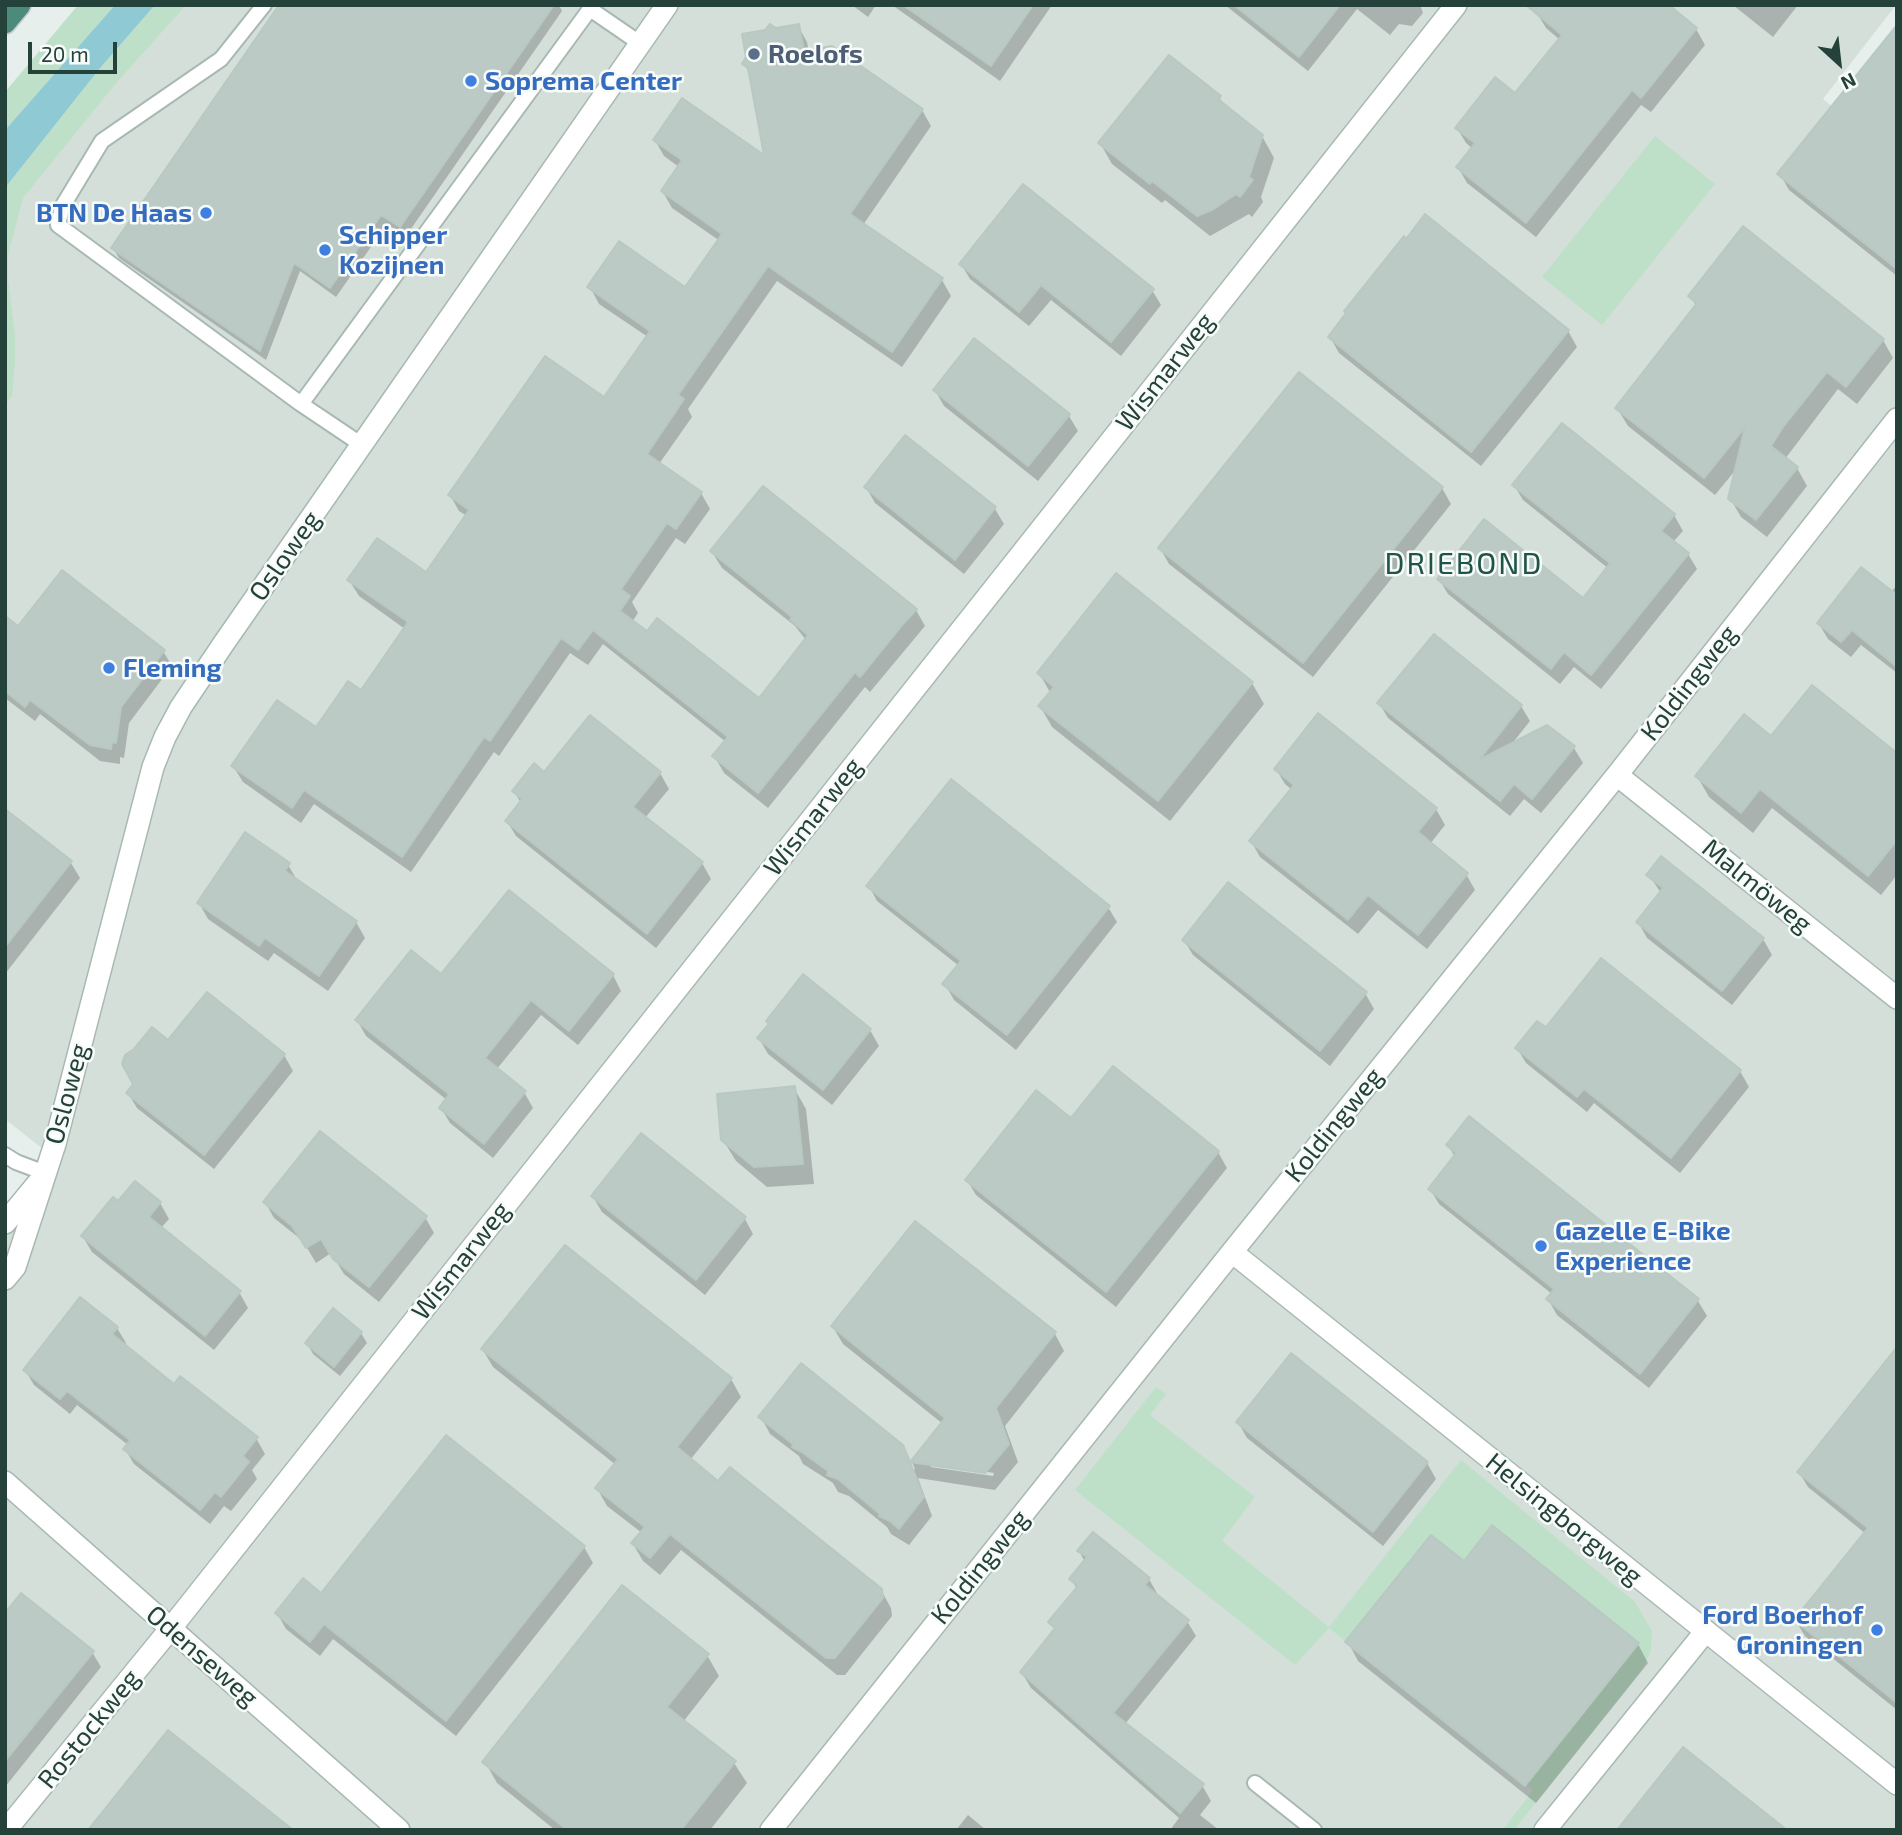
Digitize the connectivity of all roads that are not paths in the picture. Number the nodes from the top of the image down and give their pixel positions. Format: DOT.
graph roads {
  1 [pos="20,5"];
  2 [pos="264,5"];
  3 [pos="667,5"];
  4 [pos="1456,5"];
  5 [pos="589,7"];
  6 [pos="5,23"];
  7 [pos="640,44"];
  8 [pos="301,404"];
  9 [pos="1897,419"];
  10 [pos="362,445"];
  11 [pos="1617,775"];
  12 [pos="1897,998"];
  13 [pos="5,1155"];
  14 [pos="46,1173"];
  15 [pos="5,1223"];
  16 [pos="1232,1252"];
  17 [pos="5,1279"];
  18 [pos="5,1482"];
  19 [pos="171,1628"];
  20 [pos="1705,1632"];
  21 [pos="1255,1783"];
  22 [pos="1897,1784"];
  23 [pos="6,1830"];
  24 [pos="400,1830"];
  25 [pos="771,1830"];
  26 [pos="1314,1830"];
  27 [pos="1545,1830"];
  1 -- 6 [label="highway"];
  2 -- 8 [label="lane"];
  3 -- 7 [label="street, Osloweg"];
  4 -- 19 [label="street, Wismarweg"];
  5 -- 7 [label="lane"];
  5 -- 8 [label="lane"];
  7 -- 10 [label="street, Osloweg"];
  8 -- 10 [label="lane"];
  9 -- 11 [label="street, Koldingweg"];
  10 -- 14 [label="street, Osloweg"];
  11 -- 12 [label="street, Malmöweg"];
  11 -- 16 [label="street, Koldingweg"];
  13 -- 14 [label="lane"];
  14 -- 15 [label="street, Osloweg"];
  14 -- 17 [label="street, Osloweg"];
  16 -- 20 [label="street, Helsingborgweg"];
  16 -- 25 [label="street, Koldingweg"];
  18 -- 19 [label="street, Odenseweg"];
  19 -- 23 [label="street, Rostockweg"];
  19 -- 24 [label="street, Odenseweg"];
  20 -- 22 [label="street, Helsingborgweg"];
  20 -- 27 [label="street"];
  21 -- 26 [label="lane"];
}
